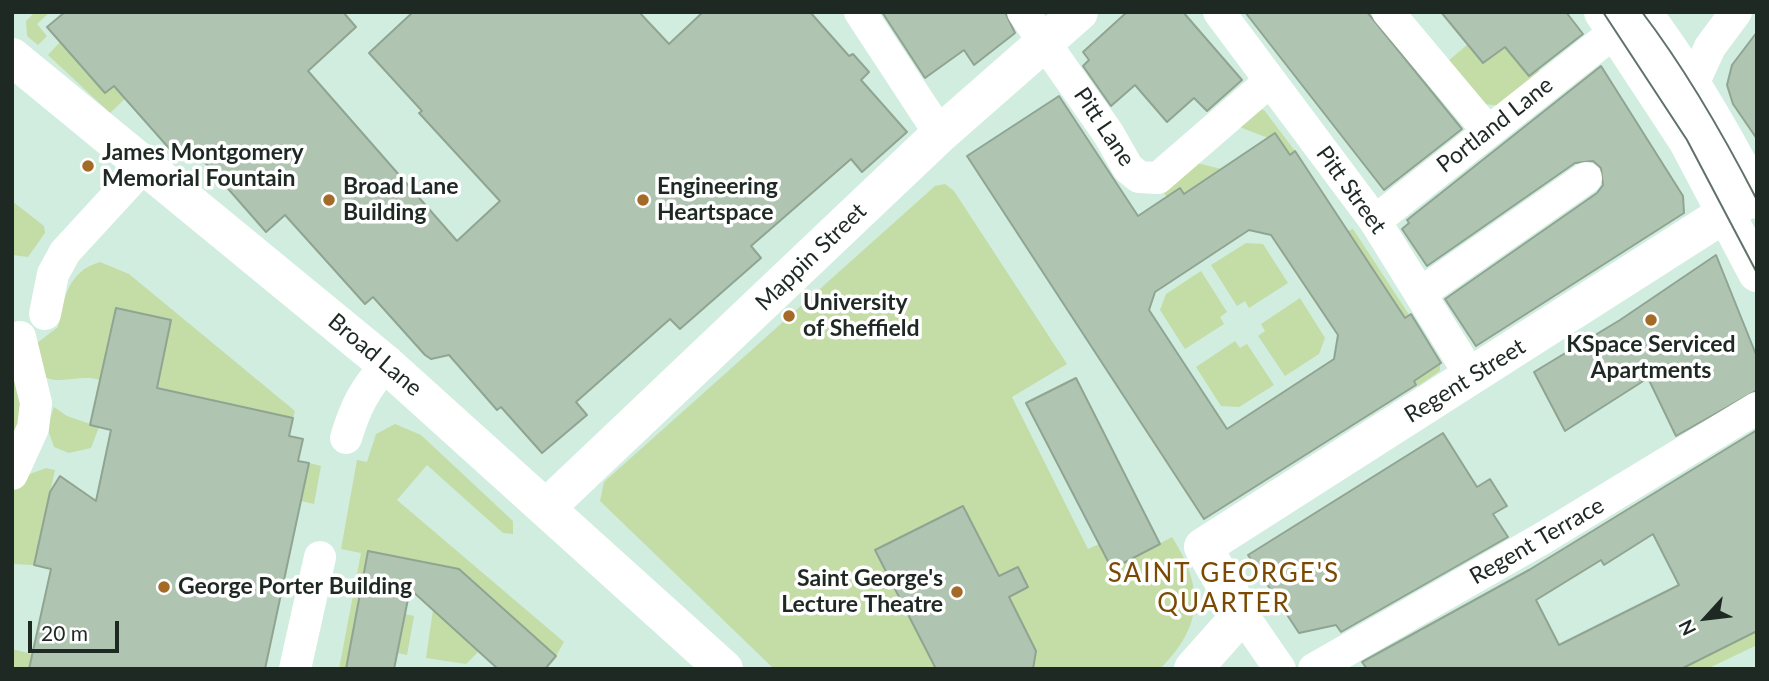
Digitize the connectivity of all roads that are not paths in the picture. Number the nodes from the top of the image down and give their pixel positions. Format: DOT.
graph roads {
  1 [pos="860,12"];
  2 [pos="1023,12"];
  3 [pos="1079,12"];
  4 [pos="1219,12"];
  5 [pos="1388,12"];
  6 [pos="1736,12"];
  7 [pos="1620,19"];
  8 [pos="1046,43"];
  9 [pos="12,57"];
  10 [pos="1270,81"];
  11 [pos="1677,94"];
  12 [pos="1487,130"];
  13 [pos="940,134"];
  14 [pos="145,165"];
  15 [pos="1586,178"];
  16 [pos="1745,202"];
  17 [pos="1375,221"];
  18 [pos="1757,274"];
  19 [pos="1421,293"];
  20 [pos="45,314"];
  21 [pos="20,337"];
  22 [pos="387,365"];
  23 [pos="1471,376"];
  24 [pos="1757,408"];
  25 [pos="346,438"];
  26 [pos="12,474"];
  27 [pos="547,507"];
  28 [pos="320,556"];
  29 [pos="1242,614"];
  30 [pos="706,661"];
  31 [pos="295,669"];
  32 [pos="1193,669"];
  33 [pos="1280,669"];
  34 [pos="1314,669"];
  1 -- 13 [label="street"];
  2 -- 8 [label="street"];
  3 -- 8 [label="street, Mappin Street"];
  4 -- 10 [label="street, Pitt Street"];
  5 -- 12 [label="street"];
  6 -- 11 [label="street"];
  7 -- 11 [label="street"];
  7 -- 12 [label="street, Portland Lane"];
  8 -- 10 [label="street, Pitt Lane"];
  8 -- 13 [label="street, Mappin Street"];
  9 -- 14 [label="street, Broad Lane"];
  10 -- 17 [label="street, Pitt Street"];
  11 -- 16 [label="street"];
  12 -- 17 [label="street, Portland Lane"];
  13 -- 27 [label="street, Mappin Street"];
  14 -- 20 [label="street"];
  14 -- 22 [label="street, Broad Lane"];
  15 -- 19 [label="street"];
  16 -- 18 [label="street"];
  16 -- 23 [label="street, Regent Street"];
  17 -- 19 [label="street, Pitt Street"];
  19 -- 23 [label="street, Pitt Street"];
  21 -- 26 [label="street"];
  22 -- 25 [label="street"];
  22 -- 27 [label="street, Broad Lane"];
  23 -- 29 [label="street, Regent Street"];
  24 -- 34 [label="street, Regent Terrace"];
  27 -- 30 [label="street, Broad Lane"];
  28 -- 31 [label="street"];
  29 -- 32 [label="street"];
  29 -- 33 [label="street"];
}
